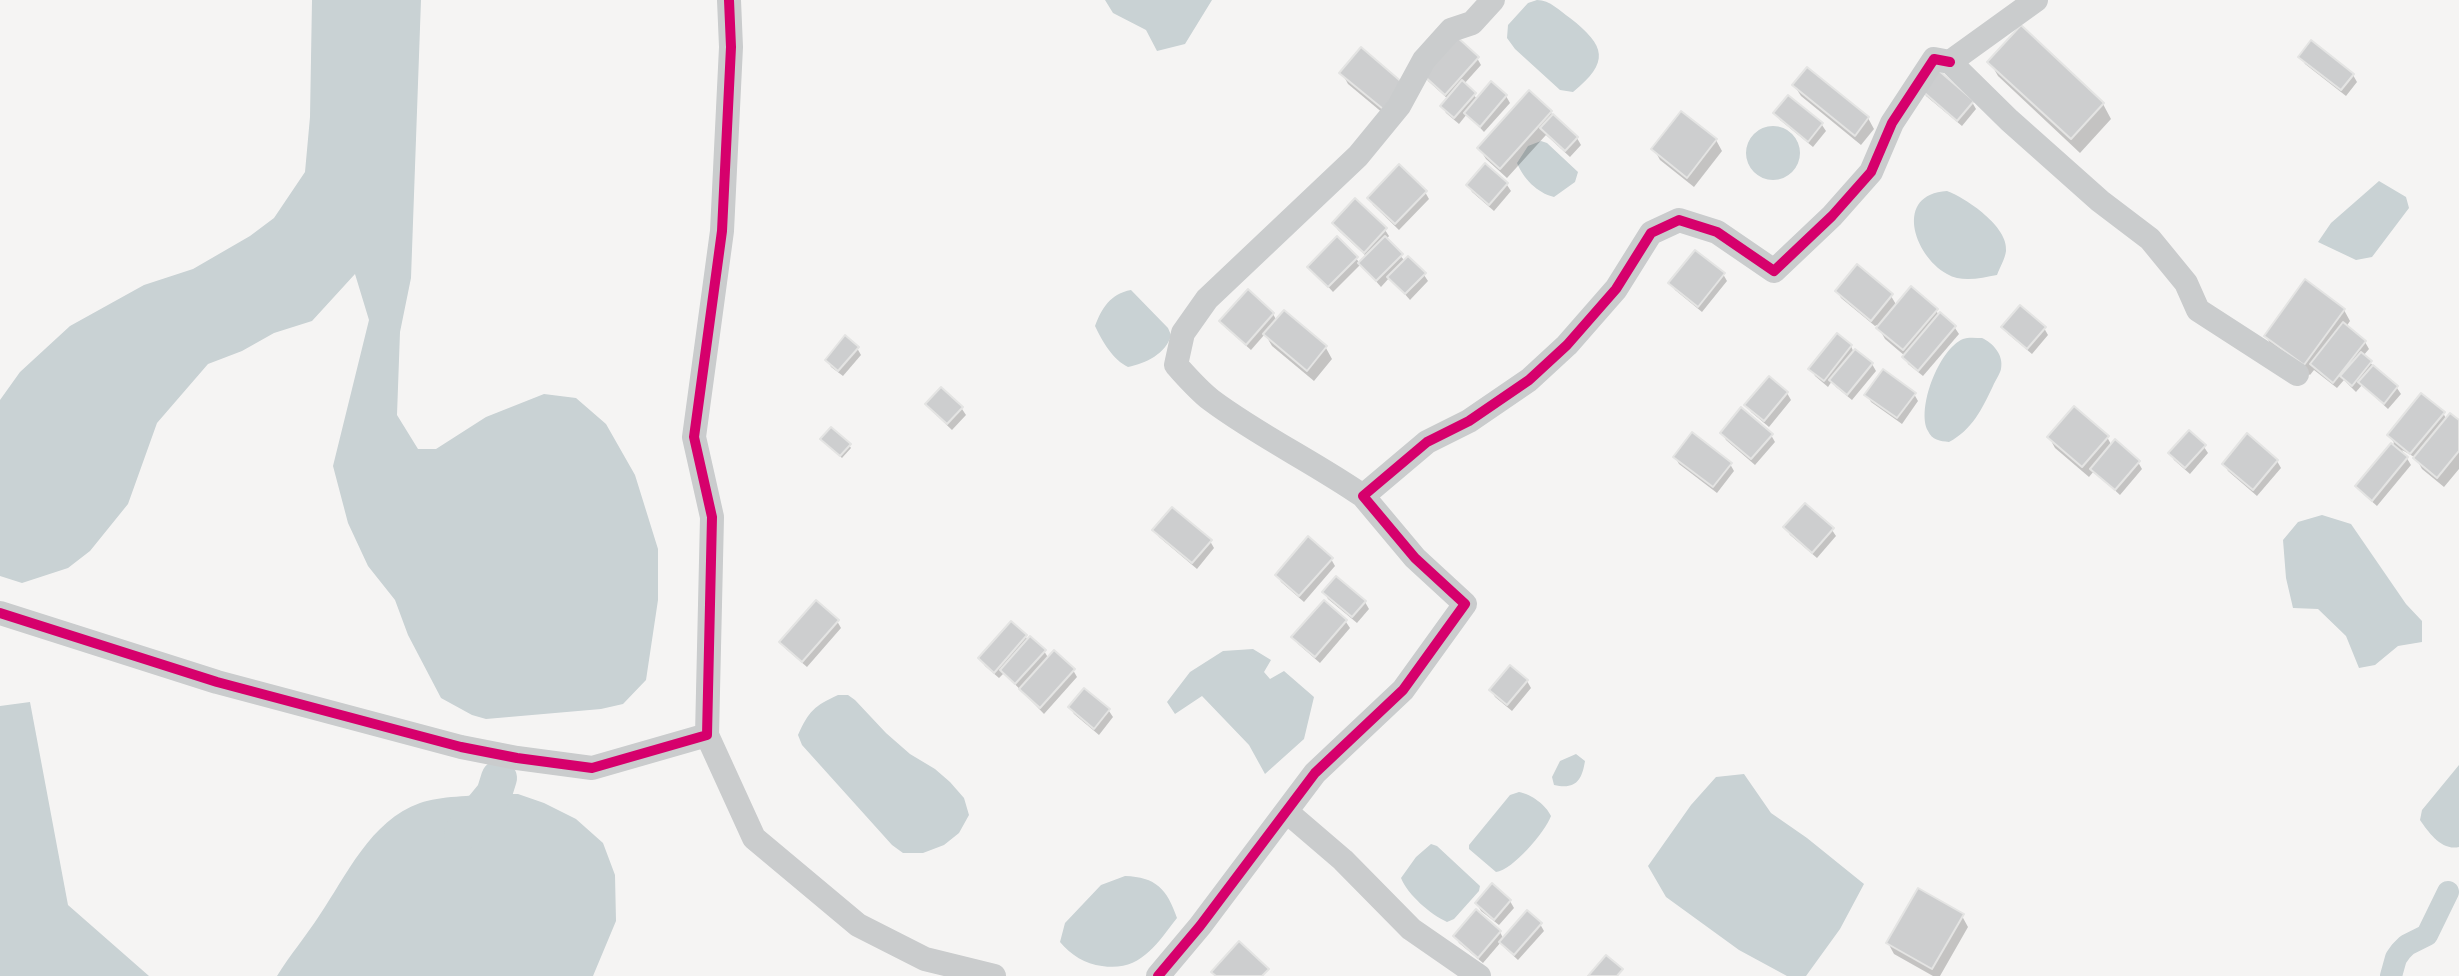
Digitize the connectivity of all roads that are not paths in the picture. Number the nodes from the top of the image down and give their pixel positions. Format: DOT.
graph roads {
  1 [pos="729,0"];
  2 [pos="1493,0"];
  3 [pos="2023,4"];
  4 [pos="1950,62"];
  5 [pos="2297,374"];
  6 [pos="1363,496"];
  7 [pos="0,613"];
  8 [pos="707,735"];
  9 [pos="1287,812"];
  10 [pos="994,976"];
  11 [pos="1158,976"];
  12 [pos="1479,976"];
  1 -- 8 [label="street"];
  2 -- 6 [label="street"];
  3 -- 4 [label="street"];
  4 -- 5 [label="street"];
  4 -- 6 [label="street"];
  6 -- 9 [label="street"];
  7 -- 8 [label="street"];
  8 -- 10 [label="street"];
  9 -- 11 [label="street"];
  9 -- 12 [label="street"];
}
